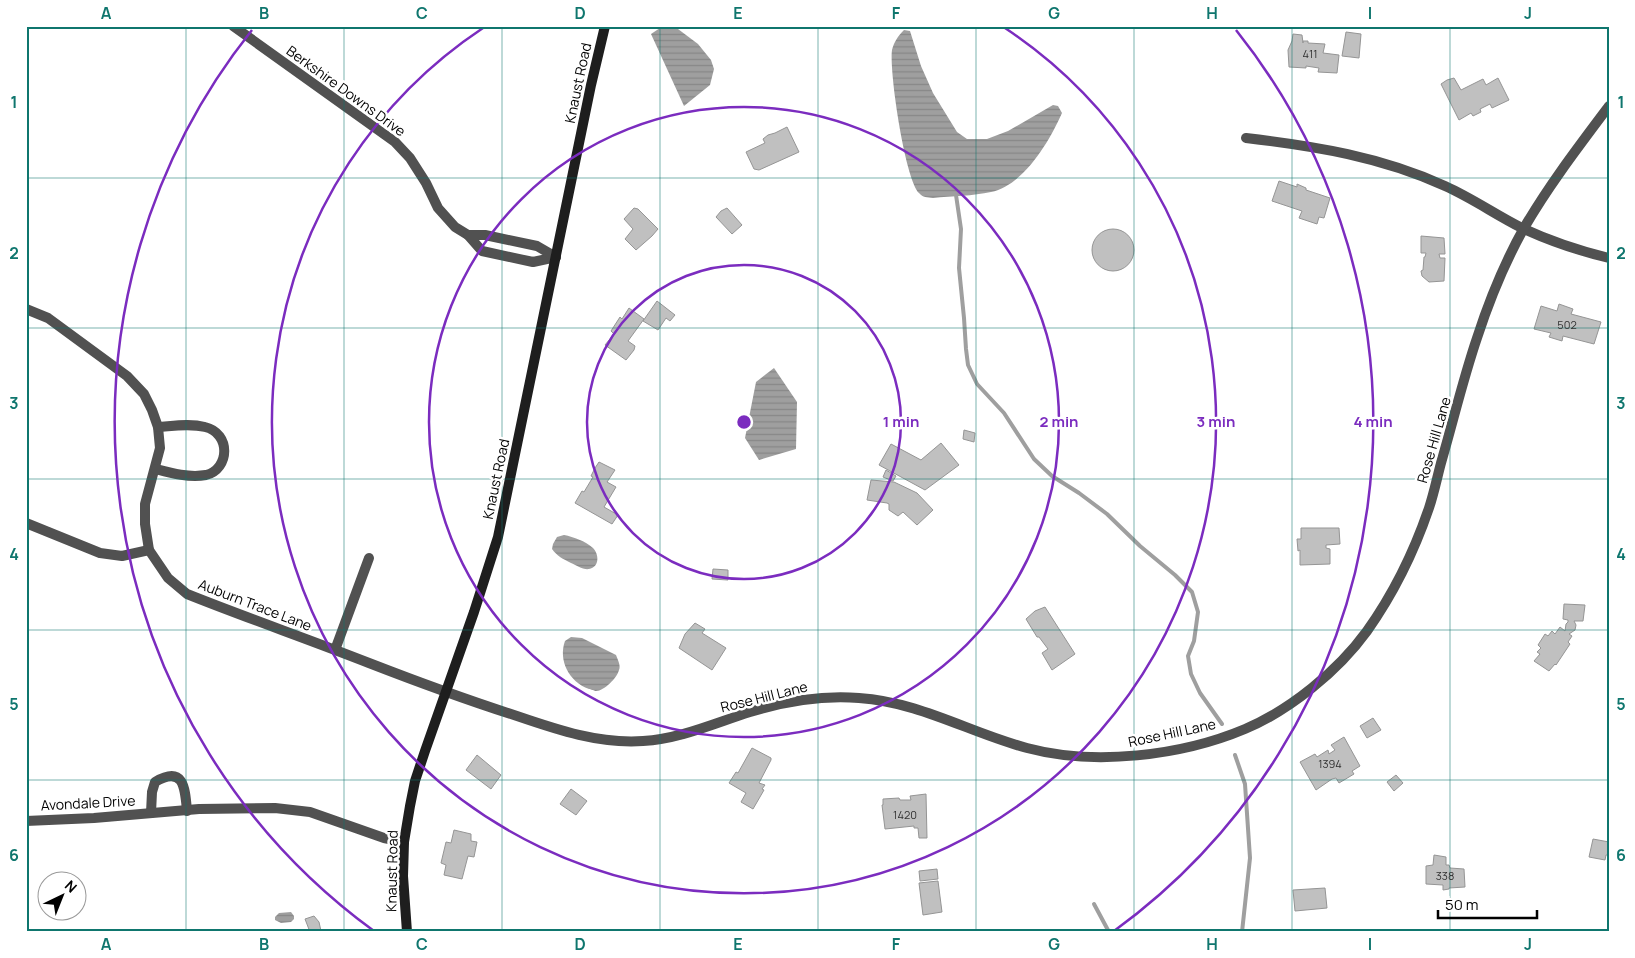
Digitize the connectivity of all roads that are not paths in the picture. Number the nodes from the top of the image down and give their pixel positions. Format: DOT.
graph roads {
  1 [pos="233,26"];
  2 [pos="605,26"];
  3 [pos="1609,106"];
  4 [pos="1246,138"];
  5 [pos="1524,229"];
  6 [pos="468,235"];
  7 [pos="556,257"];
  8 [pos="1609,258"];
  9 [pos="26,309"];
  10 [pos="158,427"];
  11 [pos="156,469"];
  12 [pos="26,523"];
  13 [pos="149,550"];
  14 [pos="369,558"];
  15 [pos="335,650"];
  16 [pos="445,693"];
  17 [pos="187,811"];
  18 [pos="151,813"];
  19 [pos="26,821"];
  20 [pos="404,842"];
  21 [pos="407,932"];
  1 -- 6 [label="street, Berkshire Downs Drive"];
  2 -- 7 [label="main road, Knaust Road"];
  3 -- 5 [label="street, Rose Hill Lane"];
  4 -- 5 [label="street"];
  5 -- 8 [label="street"];
  5 -- 16 [label="street, Rose Hill Lane"];
  6 -- 7 [label="street"];
  6 -- 7 [label="street, Berkshire Downs Drive"];
  7 -- 16 [label="main road, Knaust Road"];
  9 -- 10 [label="street, Auburn Trace Lane"];
  10 -- 11 [label="street, Auburn Trace Lane"];
  10 -- 11 [label="street"];
  11 -- 13 [label="street, Auburn Trace Lane"];
  12 -- 13 [label="street"];
  13 -- 15 [label="street, Auburn Trace Lane"];
  14 -- 15 [label="street"];
  15 -- 16 [label="street, Auburn Trace Lane"];
  16 -- 20 [label="main road, Knaust Road"];
  17 -- 18 [label="street, Avondale Drive"];
  17 -- 18 [label="street, Avondale Drive"];
  17 -- 20 [label="street, Avondale Drive"];
  18 -- 19 [label="street, Avondale Drive"];
  20 -- 21 [label="main road, Knaust Road"];
}
